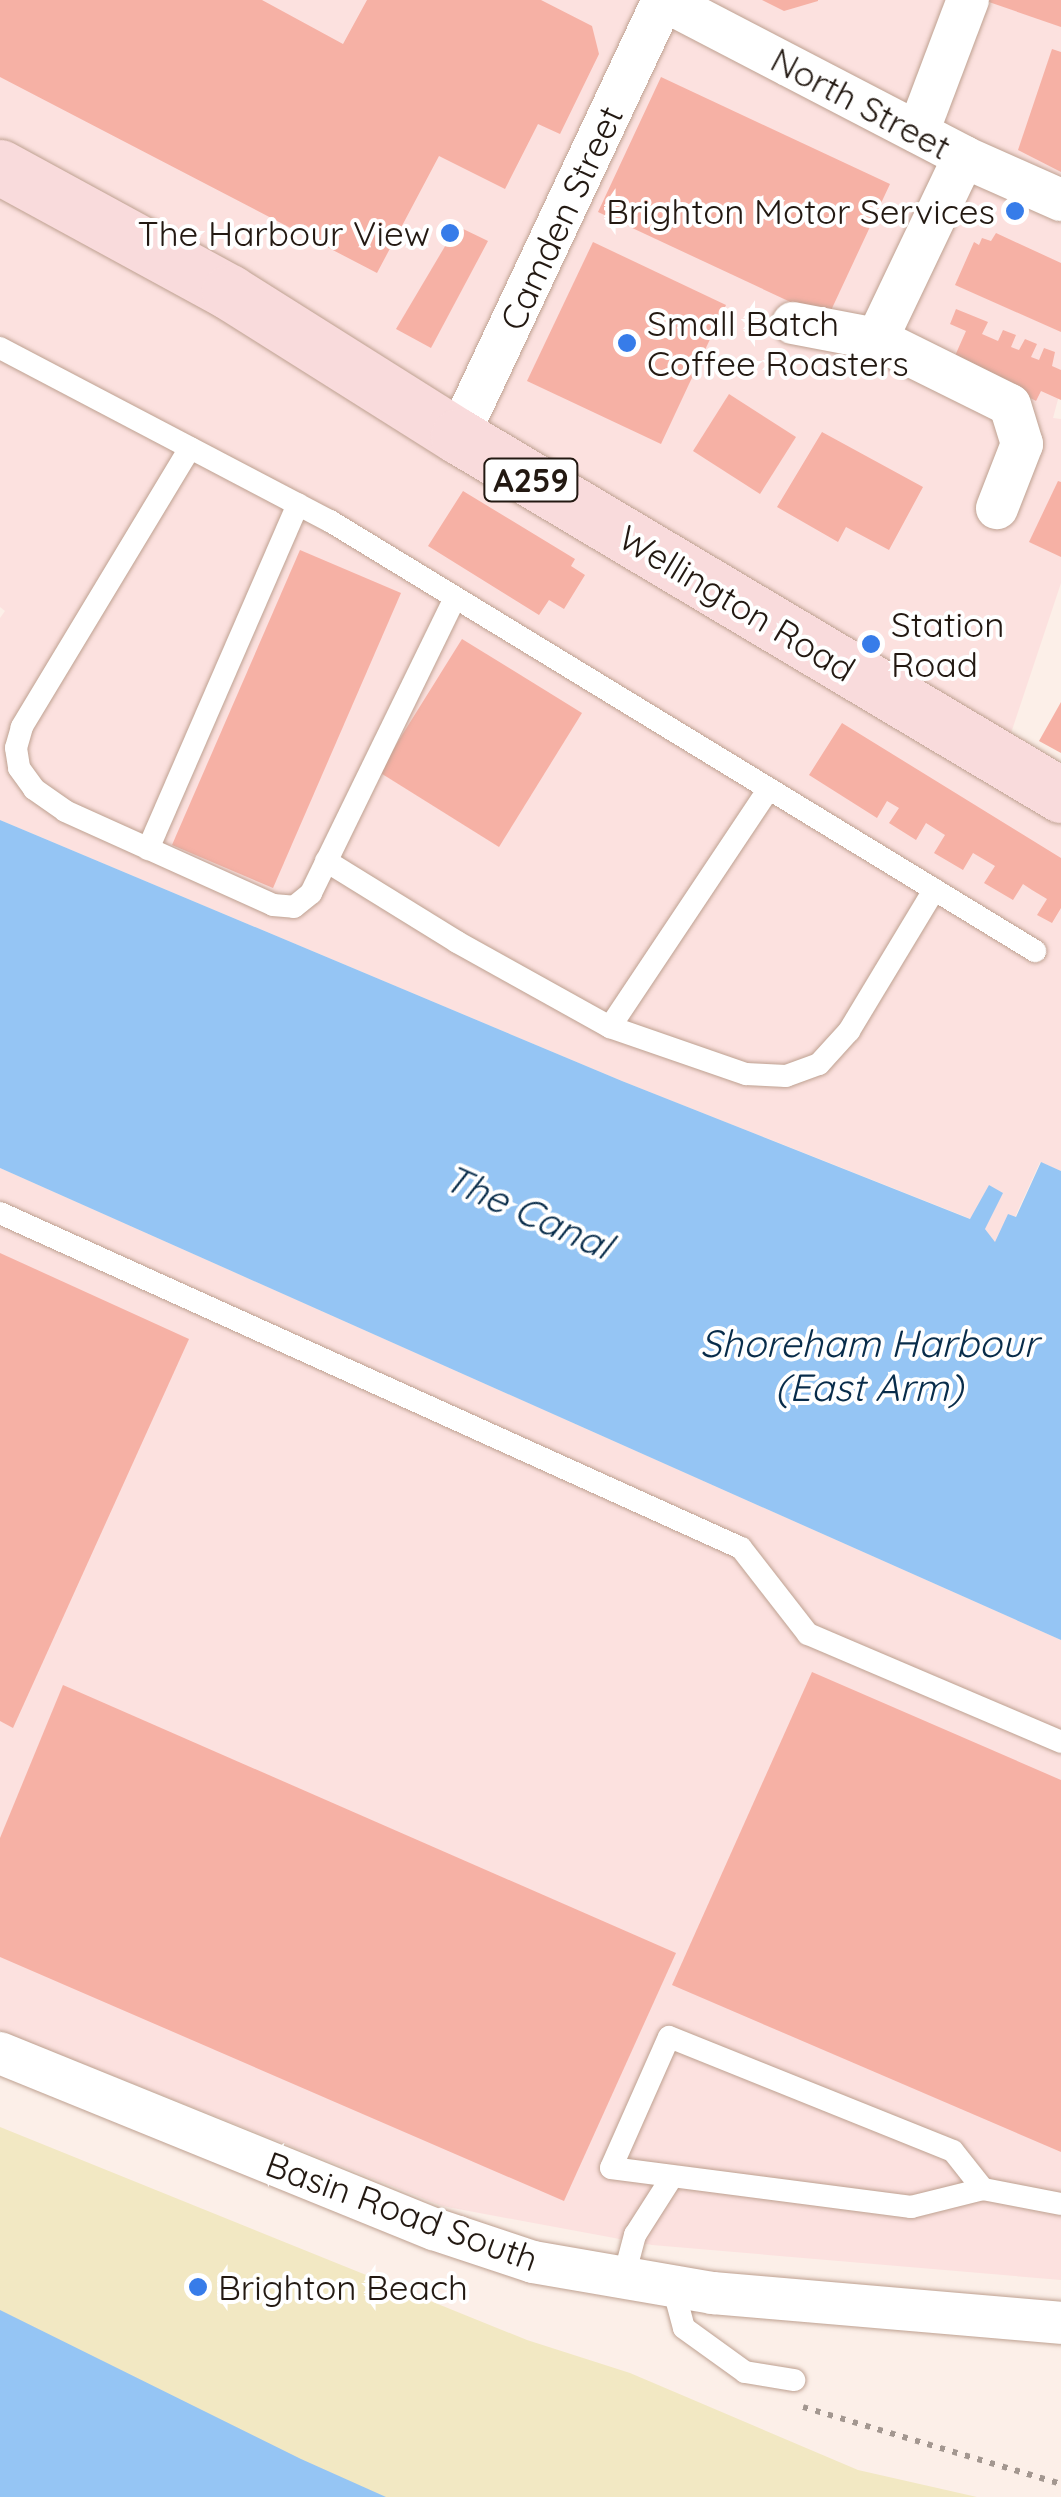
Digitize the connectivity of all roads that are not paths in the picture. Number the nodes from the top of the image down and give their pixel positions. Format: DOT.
graph roads {
  1 [pos="663,0"];
  2 [pos="968,0"];
  3 [pos="918,132"];
  4 [pos="964,157"];
  5 [pos="0,168"];
  6 [pos="1061,200"];
  7 [pos="793,322"];
  8 [pos="878,339"];
  9 [pos="0,348"];
  10 [pos="458,436"];
  11 [pos="190,448"];
  12 [pos="298,504"];
  13 [pos="997,508"];
  14 [pos="455,598"];
  15 [pos="769,789"];
  16 [pos="1061,796"];
  17 [pos="148,849"];
  18 [pos="326,861"];
  19 [pos="934,890"];
  20 [pos="1034,951"];
  21 [pos="610,1027"];
  22 [pos="0,1213"];
  23 [pos="1061,1742"];
  24 [pos="0,2052"];
  25 [pos="672,2176"];
  26 [pos="983,2189"];
  27 [pos="1061,2204"];
  28 [pos="623,2280"];
  29 [pos="673,2287"];
  30 [pos="1061,2323"];
  31 [pos="794,2392"];
  1 -- 3 [label="street, North Street"];
  1 -- 10 [label="street, Camden Street"];
  2 -- 3 [label="street"];
  3 -- 4 [label="street, North Street"];
  4 -- 6 [label="street, North Street"];
  4 -- 8 [label="street"];
  5 -- 10 [label="main road, Wellington Road / A259"];
  7 -- 8 [label="street"];
  8 -- 13 [label="street"];
  9 -- 11 [label="lane"];
  10 -- 16 [label="main road, Wellington Road / A259"];
  11 -- 12 [label="lane"];
  11 -- 17 [label="lane"];
  12 -- 14 [label="lane"];
  12 -- 17 [label="lane"];
  14 -- 15 [label="lane"];
  14 -- 18 [label="lane"];
  15 -- 19 [label="lane"];
  15 -- 21 [label="lane"];
  17 -- 18 [label="lane"];
  18 -- 21 [label="lane"];
  19 -- 20 [label="lane"];
  19 -- 21 [label="lane"];
  22 -- 23 [label="lane"];
  24 -- 28 [label="street, Basin Road South"];
  25 -- 26 [label="lane"];
  25 -- 26 [label="lane"];
  25 -- 28 [label="lane"];
  26 -- 27 [label="lane"];
  28 -- 29 [label="street, Basin Road South"];
  29 -- 30 [label="street, Basin Road South"];
  29 -- 31 [label="lane"];
}
